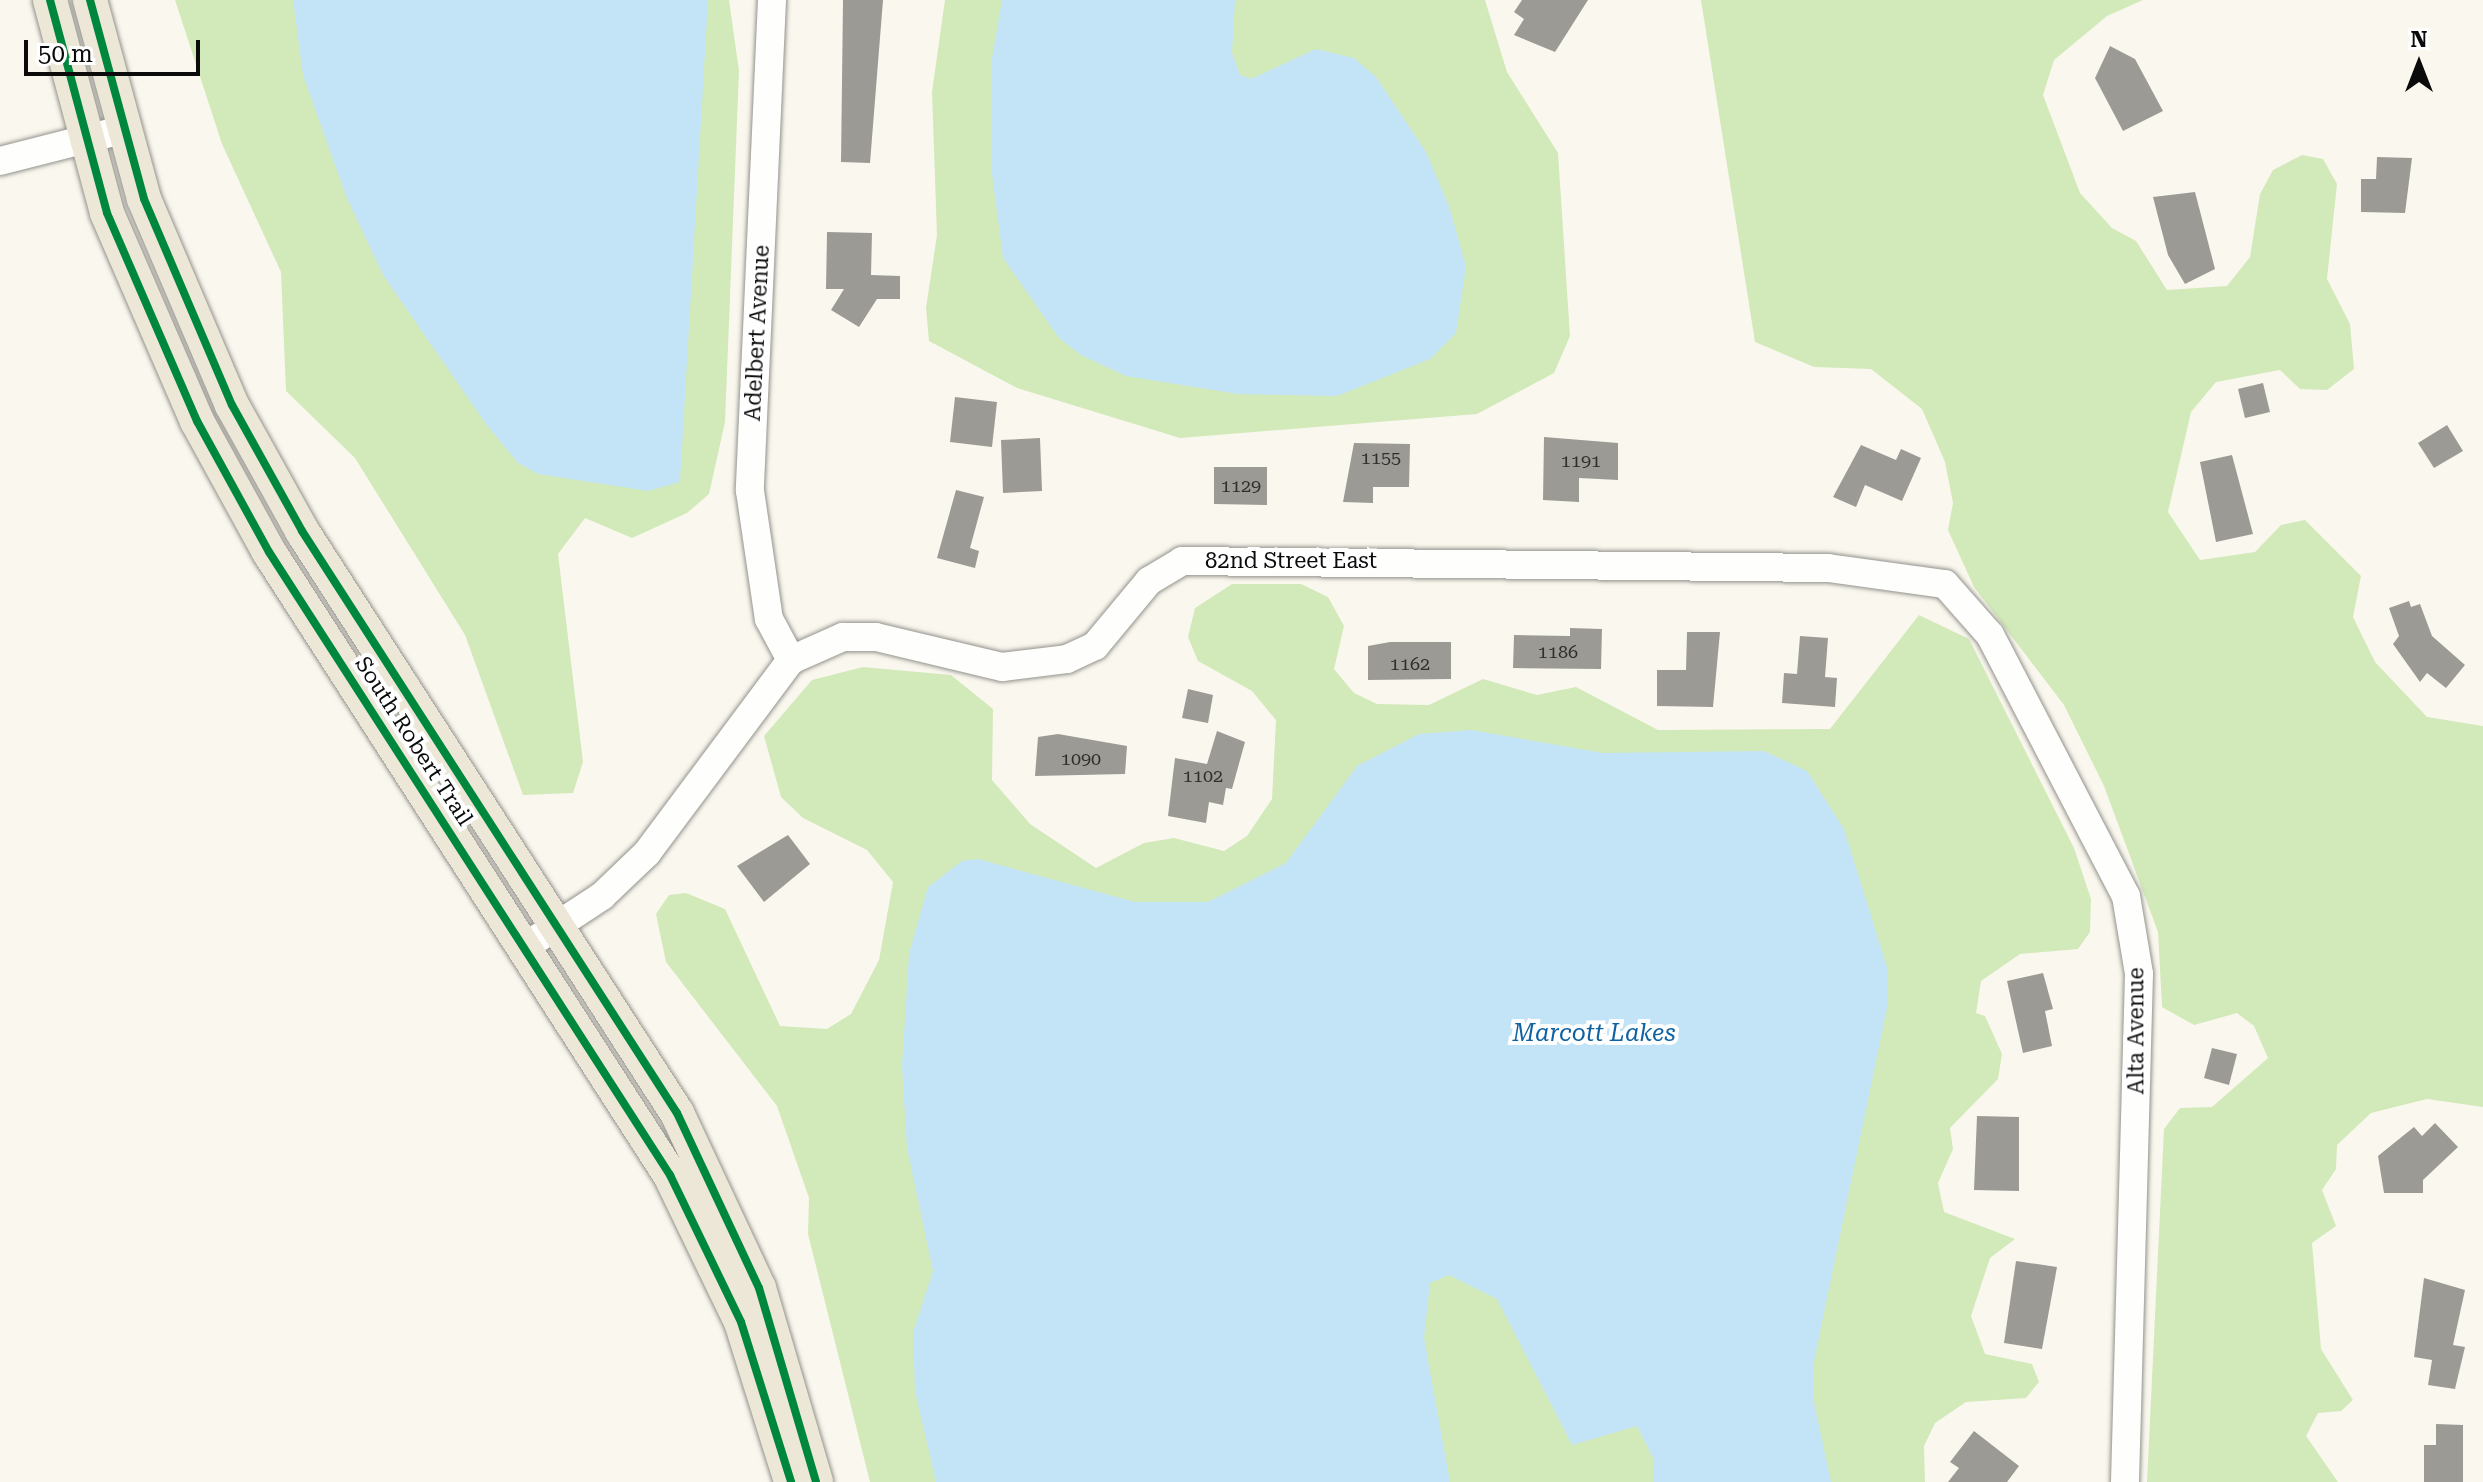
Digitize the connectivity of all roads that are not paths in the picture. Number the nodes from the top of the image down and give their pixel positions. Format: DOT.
graph roads {
  1 [pos="50,0"];
  2 [pos="90,0"];
  3 [pos="772,0"];
  4 [pos="122,130"];
  5 [pos="83,140"];
  6 [pos="0,161"];
  7 [pos="1945,584"];
  8 [pos="791,660"];
  9 [pos="558,925"];
  10 [pos="526,946"];
  11 [pos="791,1482"];
  12 [pos="816,1482"];
  13 [pos="2125,1482"];
  1 -- 5 [label="main road, South Robert Trail"];
  2 -- 4 [label="main road, South Robert Trail"];
  3 -- 8 [label="street, Adelbert Avenue"];
  4 -- 5 [label="street"];
  4 -- 9 [label="main road, South Robert Trail"];
  5 -- 6 [label="street"];
  5 -- 10 [label="main road, South Robert Trail"];
  7 -- 8 [label="street, 82nd Street East"];
  7 -- 13 [label="street, Alta Avenue"];
  8 -- 9 [label="street, 82nd Street East"];
  9 -- 10 [label="street, 82nd Street East"];
  9 -- 12 [label="main road, South Robert Trail"];
  10 -- 11 [label="main road, South Robert Trail"];
}
